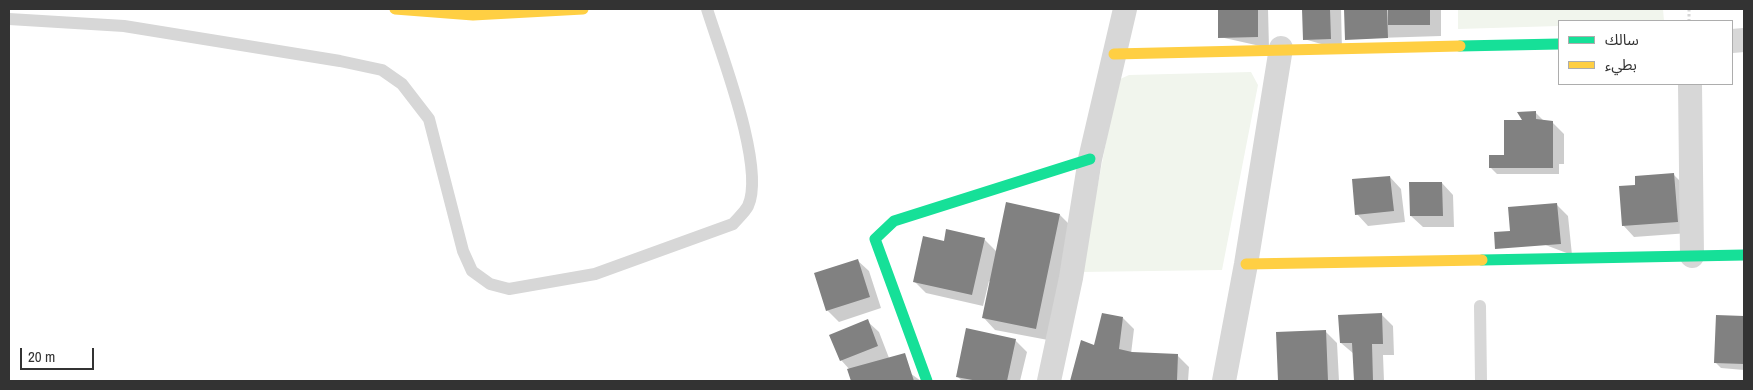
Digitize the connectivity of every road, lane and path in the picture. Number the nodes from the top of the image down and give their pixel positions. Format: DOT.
graph roads {
  1 [pos="395,9"];
  2 [pos="583,9"];
  3 [pos="707,9"];
  4 [pos="1125,9"];
  5 [pos="9,19"];
  6 [pos="1558,44"];
  7 [pos="1281,48"];
  8 [pos="1114,54"];
  9 [pos="1690,85"];
  10 [pos="1090,159"];
  11 [pos="1744,255"];
  12 [pos="1692,256"];
  13 [pos="1246,264"];
  14 [pos="1480,306"];
  15 [pos="927,381"];
  16 [pos="1049,381"];
  17 [pos="1224,381"];
  18 [pos="1480,381"];
  1 -- 2 [label="street"];
  3 -- 5 [label="lane"];
  4 -- 8 [label="street"];
  6 -- 7 [label="street"];
  7 -- 8 [label="street"];
  7 -- 13 [label="street"];
  8 -- 10 [label="street"];
  9 -- 12 [label="street"];
  10 -- 15 [label="street"];
  10 -- 16 [label="street"];
  11 -- 12 [label="street"];
  12 -- 13 [label="street"];
  13 -- 17 [label="street"];
  14 -- 18 [label="lane"];
}
